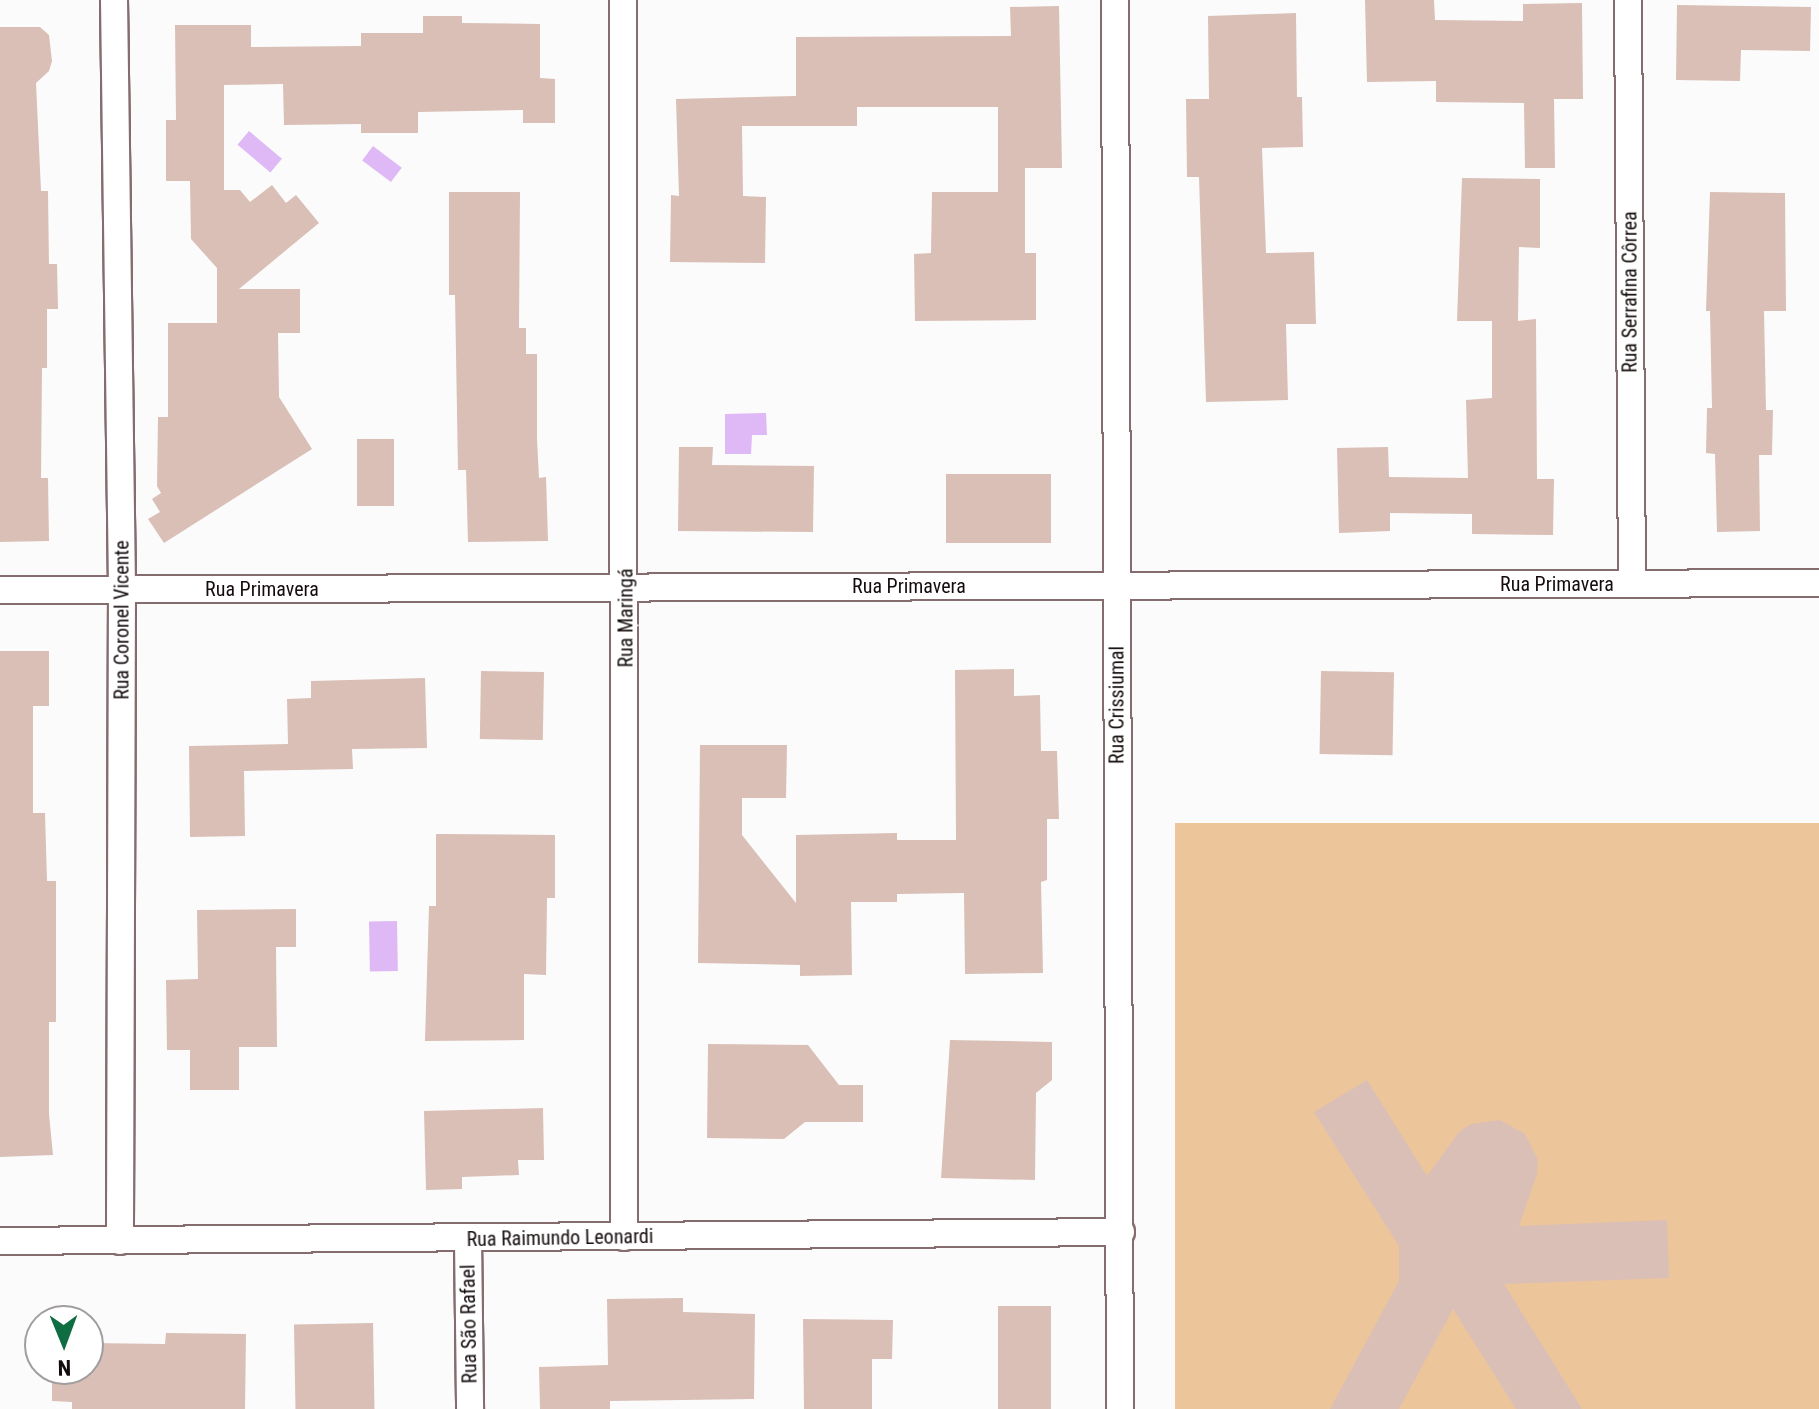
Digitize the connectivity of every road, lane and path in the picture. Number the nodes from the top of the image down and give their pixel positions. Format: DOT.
graph roads {
  1 [pos="114,0"];
  2 [pos="623,0"];
  3 [pos="1115,0"];
  4 [pos="1628,0"];
  5 [pos="1632,583"];
  6 [pos="1819,583"];
  7 [pos="1117,585"];
  8 [pos="626,588"];
  9 [pos="0,590"];
  10 [pos="122,590"];
  11 [pos="1121,1232"];
  12 [pos="624,1237"];
  13 [pos="468,1239"];
  14 [pos="0,1241"];
  15 [pos="120,1241"];
  16 [pos="470,1409"];
  17 [pos="1120,1409"];
  1 -- 10 [label="street, Rua Coronel Vicente"];
  2 -- 8 [label="street, Rua Maringá"];
  3 -- 7 [label="street, Rua Crissiumal"];
  4 -- 5 [label="street, Rua Serrafina Côrrea"];
  5 -- 6 [label="street, Rua Primavera"];
  5 -- 7 [label="street, Rua Primavera"];
  7 -- 8 [label="street, Rua Primavera"];
  7 -- 11 [label="street, Rua Crissiumal"];
  8 -- 10 [label="street, Rua Primavera"];
  8 -- 12 [label="street, Rua Maringá"];
  9 -- 10 [label="street, Rua Primavera"];
  10 -- 15 [label="street, Rua Coronel Vicente"];
  11 -- 12 [label="street, Rua Raimundo Leonardi"];
  11 -- 17 [label="street, Rua Crissiumal"];
  12 -- 13 [label="street, Rua Raimundo Leonardi"];
  13 -- 15 [label="street, Rua Raimundo Leonardi"];
  13 -- 16 [label="street, Rua São Rafael"];
  14 -- 15 [label="street, Rua Raimundo Leonardi"];
}
